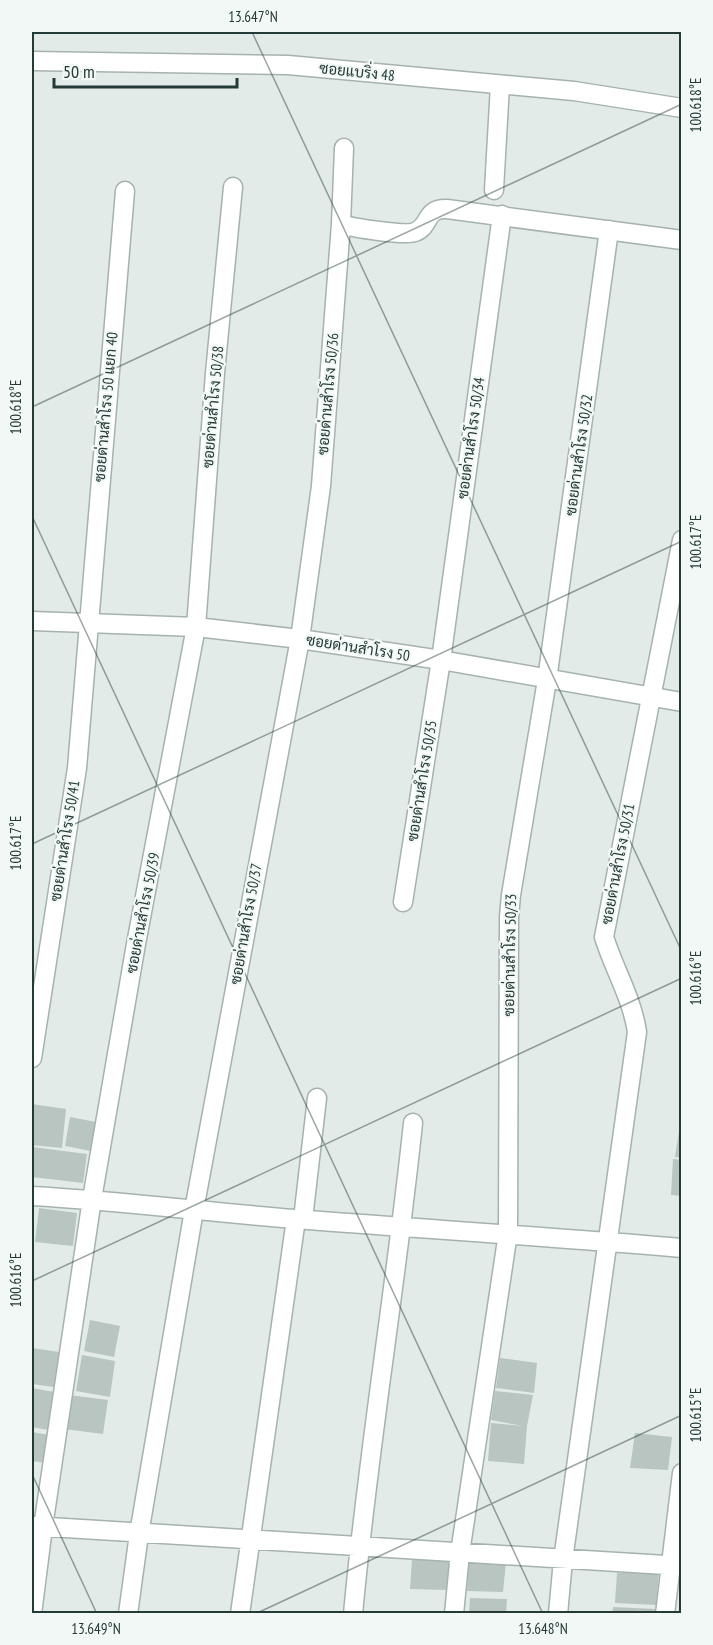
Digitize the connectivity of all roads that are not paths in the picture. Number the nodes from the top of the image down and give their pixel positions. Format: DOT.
graph roads {
  1 [pos="32,61"];
  2 [pos="500,85"];
  3 [pos="681,108"];
  4 [pos="344,148"];
  5 [pos="233,187"];
  6 [pos="494,190"];
  7 [pos="125,191"];
  8 [pos="502,215"];
  9 [pos="341,224"];
  10 [pos="609,230"];
  11 [pos="681,240"];
  12 [pos="681,540"];
  13 [pos="32,621"];
  14 [pos="88,624"];
  15 [pos="196,627"];
  16 [pos="300,639"];
  17 [pos="441,660"];
  18 [pos="548,680"];
  19 [pos="650,696"];
  20 [pos="681,702"];
  21 [pos="403,902"];
  22 [pos="32,1058"];
  23 [pos="317,1098"];
  24 [pos="413,1123"];
  25 [pos="32,1196"];
  26 [pos="92,1199"];
  27 [pos="194,1210"];
  28 [pos="300,1219"];
  29 [pos="402,1227"];
  30 [pos="508,1233"];
  31 [pos="608,1242"];
  32 [pos="681,1248"];
  33 [pos="681,1473"];
  34 [pos="37,1527"];
  35 [pos="139,1534"];
  36 [pos="250,1539"];
  37 [pos="359,1546"];
  38 [pos="460,1553"];
  39 [pos="563,1560"];
  40 [pos="675,1565"];
  41 [pos="32,1614"];
  42 [pos="128,1614"];
  43 [pos="240,1614"];
  44 [pos="353,1614"];
  45 [pos="454,1614"];
  46 [pos="558,1614"];
  47 [pos="665,1614"];
  1 -- 2 [label="street, ซอยแบริ่ง 48"];
  2 -- 3 [label="street, ซอยแบริ่ง 48"];
  2 -- 6 [label="street"];
  4 -- 9 [label="street, ซอยด่านสำโรง 50/36"];
  5 -- 15 [label="street, ซอยด่านสำโรง 50/38"];
  7 -- 14 [label="street, ซอยด่านสำโรง 50 แยก 40"];
  8 -- 9 [label="street"];
  8 -- 10 [label="street"];
  8 -- 17 [label="street, ซอยด่านสำโรง 50/34"];
  9 -- 16 [label="street, ซอยด่านสำโรง 50/36"];
  10 -- 11 [label="street"];
  10 -- 18 [label="street, ซอยด่านสำโรง 50/32"];
  12 -- 19 [label="street, ซอยด่านสำโรง 50/31"];
  13 -- 14 [label="street, ซอยด่านสำโรง 50"];
  14 -- 15 [label="street, ซอยด่านสำโรง 50"];
  14 -- 22 [label="street, ซอยด่านสำโรง 50/41"];
  15 -- 16 [label="street, ซอยด่านสำโรง 50"];
  15 -- 26 [label="street, ซอยด่านสำโรง 50/39"];
  16 -- 17 [label="street, ซอยด่านสำโรง 50"];
  16 -- 27 [label="street, ซอยด่านสำโรง 50/37"];
  17 -- 18 [label="street, ซอยด่านสำโรง 50"];
  17 -- 21 [label="street, ซอยด่านสำโรง 50/35"];
  18 -- 19 [label="street, ซอยด่านสำโรง 50"];
  18 -- 30 [label="street, ซอยด่านสำโรง 50/33"];
  19 -- 20 [label="street, ซอยด่านสำโรง 50"];
  19 -- 31 [label="street, ซอยด่านสำโรง 50/31"];
  23 -- 28 [label="street"];
  24 -- 29 [label="street"];
  25 -- 26 [label="street"];
  26 -- 27 [label="street"];
  26 -- 34 [label="street, ซอยด่านสำโรง 50/39"];
  27 -- 28 [label="street"];
  27 -- 35 [label="street, ซอยด่านสำโรง 50/37"];
  28 -- 29 [label="street"];
  28 -- 36 [label="street"];
  29 -- 30 [label="street"];
  29 -- 37 [label="street"];
  30 -- 31 [label="street"];
  30 -- 38 [label="street, ซอยด่านสำโรง 50/33"];
  31 -- 32 [label="street"];
  31 -- 39 [label="street, ซอยด่านสำโรง 50/31"];
  33 -- 40 [label="street"];
  34 -- 35 [label="street"];
  34 -- 41 [label="street, ซอยด่านสำโรง 50/39"];
  35 -- 36 [label="street"];
  35 -- 42 [label="street, ซอยด่านสำโรง 50/37"];
  36 -- 37 [label="street"];
  36 -- 43 [label="street"];
  37 -- 38 [label="street"];
  37 -- 44 [label="street"];
  38 -- 39 [label="street"];
  38 -- 45 [label="street, ซอยด่านสำโรง 50/33"];
  39 -- 40 [label="street"];
  39 -- 46 [label="street, ซอยด่านสำโรง 50/31"];
  40 -- 47 [label="street"];
}
